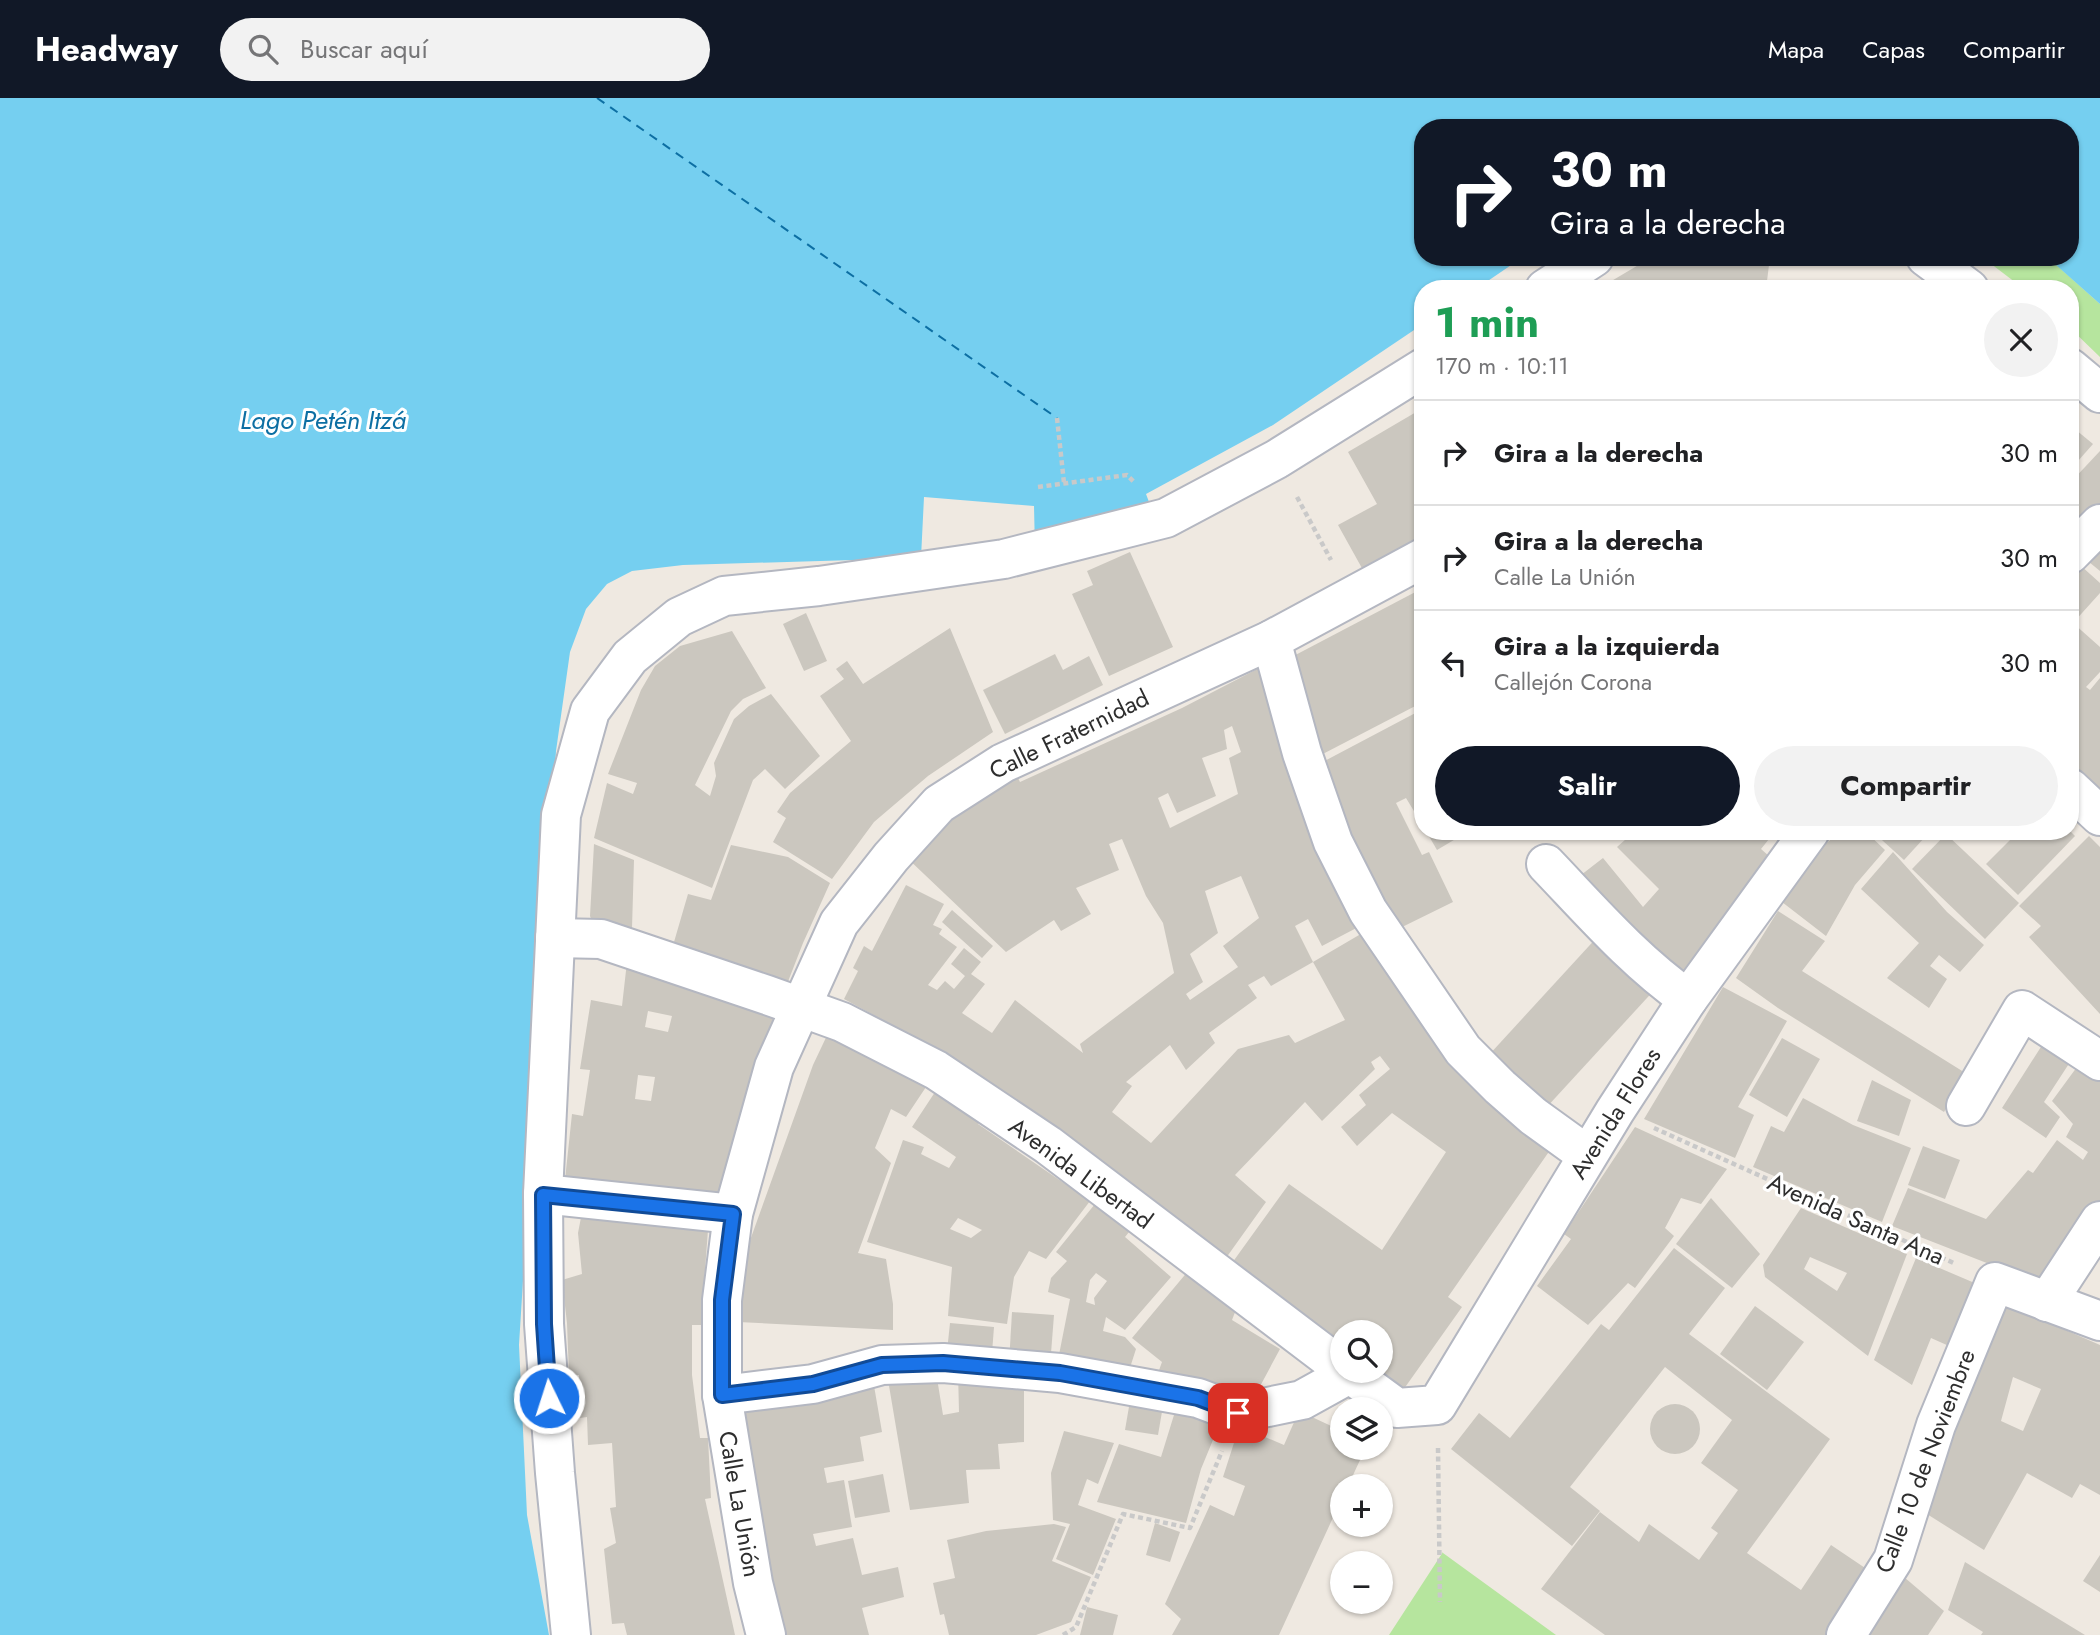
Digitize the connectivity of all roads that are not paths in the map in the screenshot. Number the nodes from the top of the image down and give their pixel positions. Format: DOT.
graph roads {
  1 [pos="1580,266"];
  2 [pos="1938,266"];
  3 [pos="1559,280"];
  4 [pos="1957,280"];
  5 [pos="1414,374"];
  6 [pos="2079,376"];
  7 [pos="2100,393"];
  8 [pos="2100,524"];
  9 [pos="2079,545"];
  10 [pos="1414,563"];
  11 [pos="1271,640"];
  12 [pos="2079,796"];
  13 [pos="2100,816"];
  14 [pos="1803,840"];
  15 [pos="1546,864"];
  16 [pos="555,938"];
  17 [pos="1688,999"];
  18 [pos="801,1007"];
  19 [pos="2100,1061"];
  20 [pos="1966,1106"];
  21 [pos="1587,1155"];
  22 [pos="543,1195"];
  23 [pos="733,1214"];
  24 [pos="2100,1221"];
  25 [pos="2048,1302"];
  26 [pos="2100,1321"];
  27 [pos="1330,1360"];
  28 [pos="1330,1381"];
  29 [pos="1362,1383"];
  30 [pos="722,1395"];
  31 [pos="1437,1405"];
  32 [pos="571,1635"];
  33 [pos="765,1635"];
  34 [pos="1846,1635"];
  1 -- 3 [label="street"];
  2 -- 4 [label="street"];
  5 -- 16 [label="street"];
  6 -- 7 [label="street"];
  8 -- 9 [label="street"];
  10 -- 11 [label="street, Calle Fraternidad"];
  11 -- 18 [label="street, Calle Fraternidad"];
  11 -- 21 [label="street"];
  12 -- 13 [label="street"];
  14 -- 17 [label="street, Avenida Flores"];
  15 -- 17 [label="street"];
  16 -- 18 [label="street, Avenida Libertad"];
  16 -- 22 [label="street"];
  17 -- 21 [label="street, Avenida Flores"];
  18 -- 23 [label="street, Calle La Unión"];
  18 -- 27 [label="street, Avenida Libertad"];
  19 -- 20 [label="street"];
  21 -- 31 [label="street, Avenida Flores"];
  22 -- 23 [label="street"];
  22 -- 32 [label="street"];
  23 -- 30 [label="street, Calle La Unión"];
  24 -- 25 [label="street"];
  25 -- 26 [label="street"];
  25 -- 34 [label="street, Calle 10 de Noviembre"];
  28 -- 30 [label="street"];
  29 -- 31 [label="street, Avenida Libertad"];
  30 -- 33 [label="street, Calle La Unión"];
}
